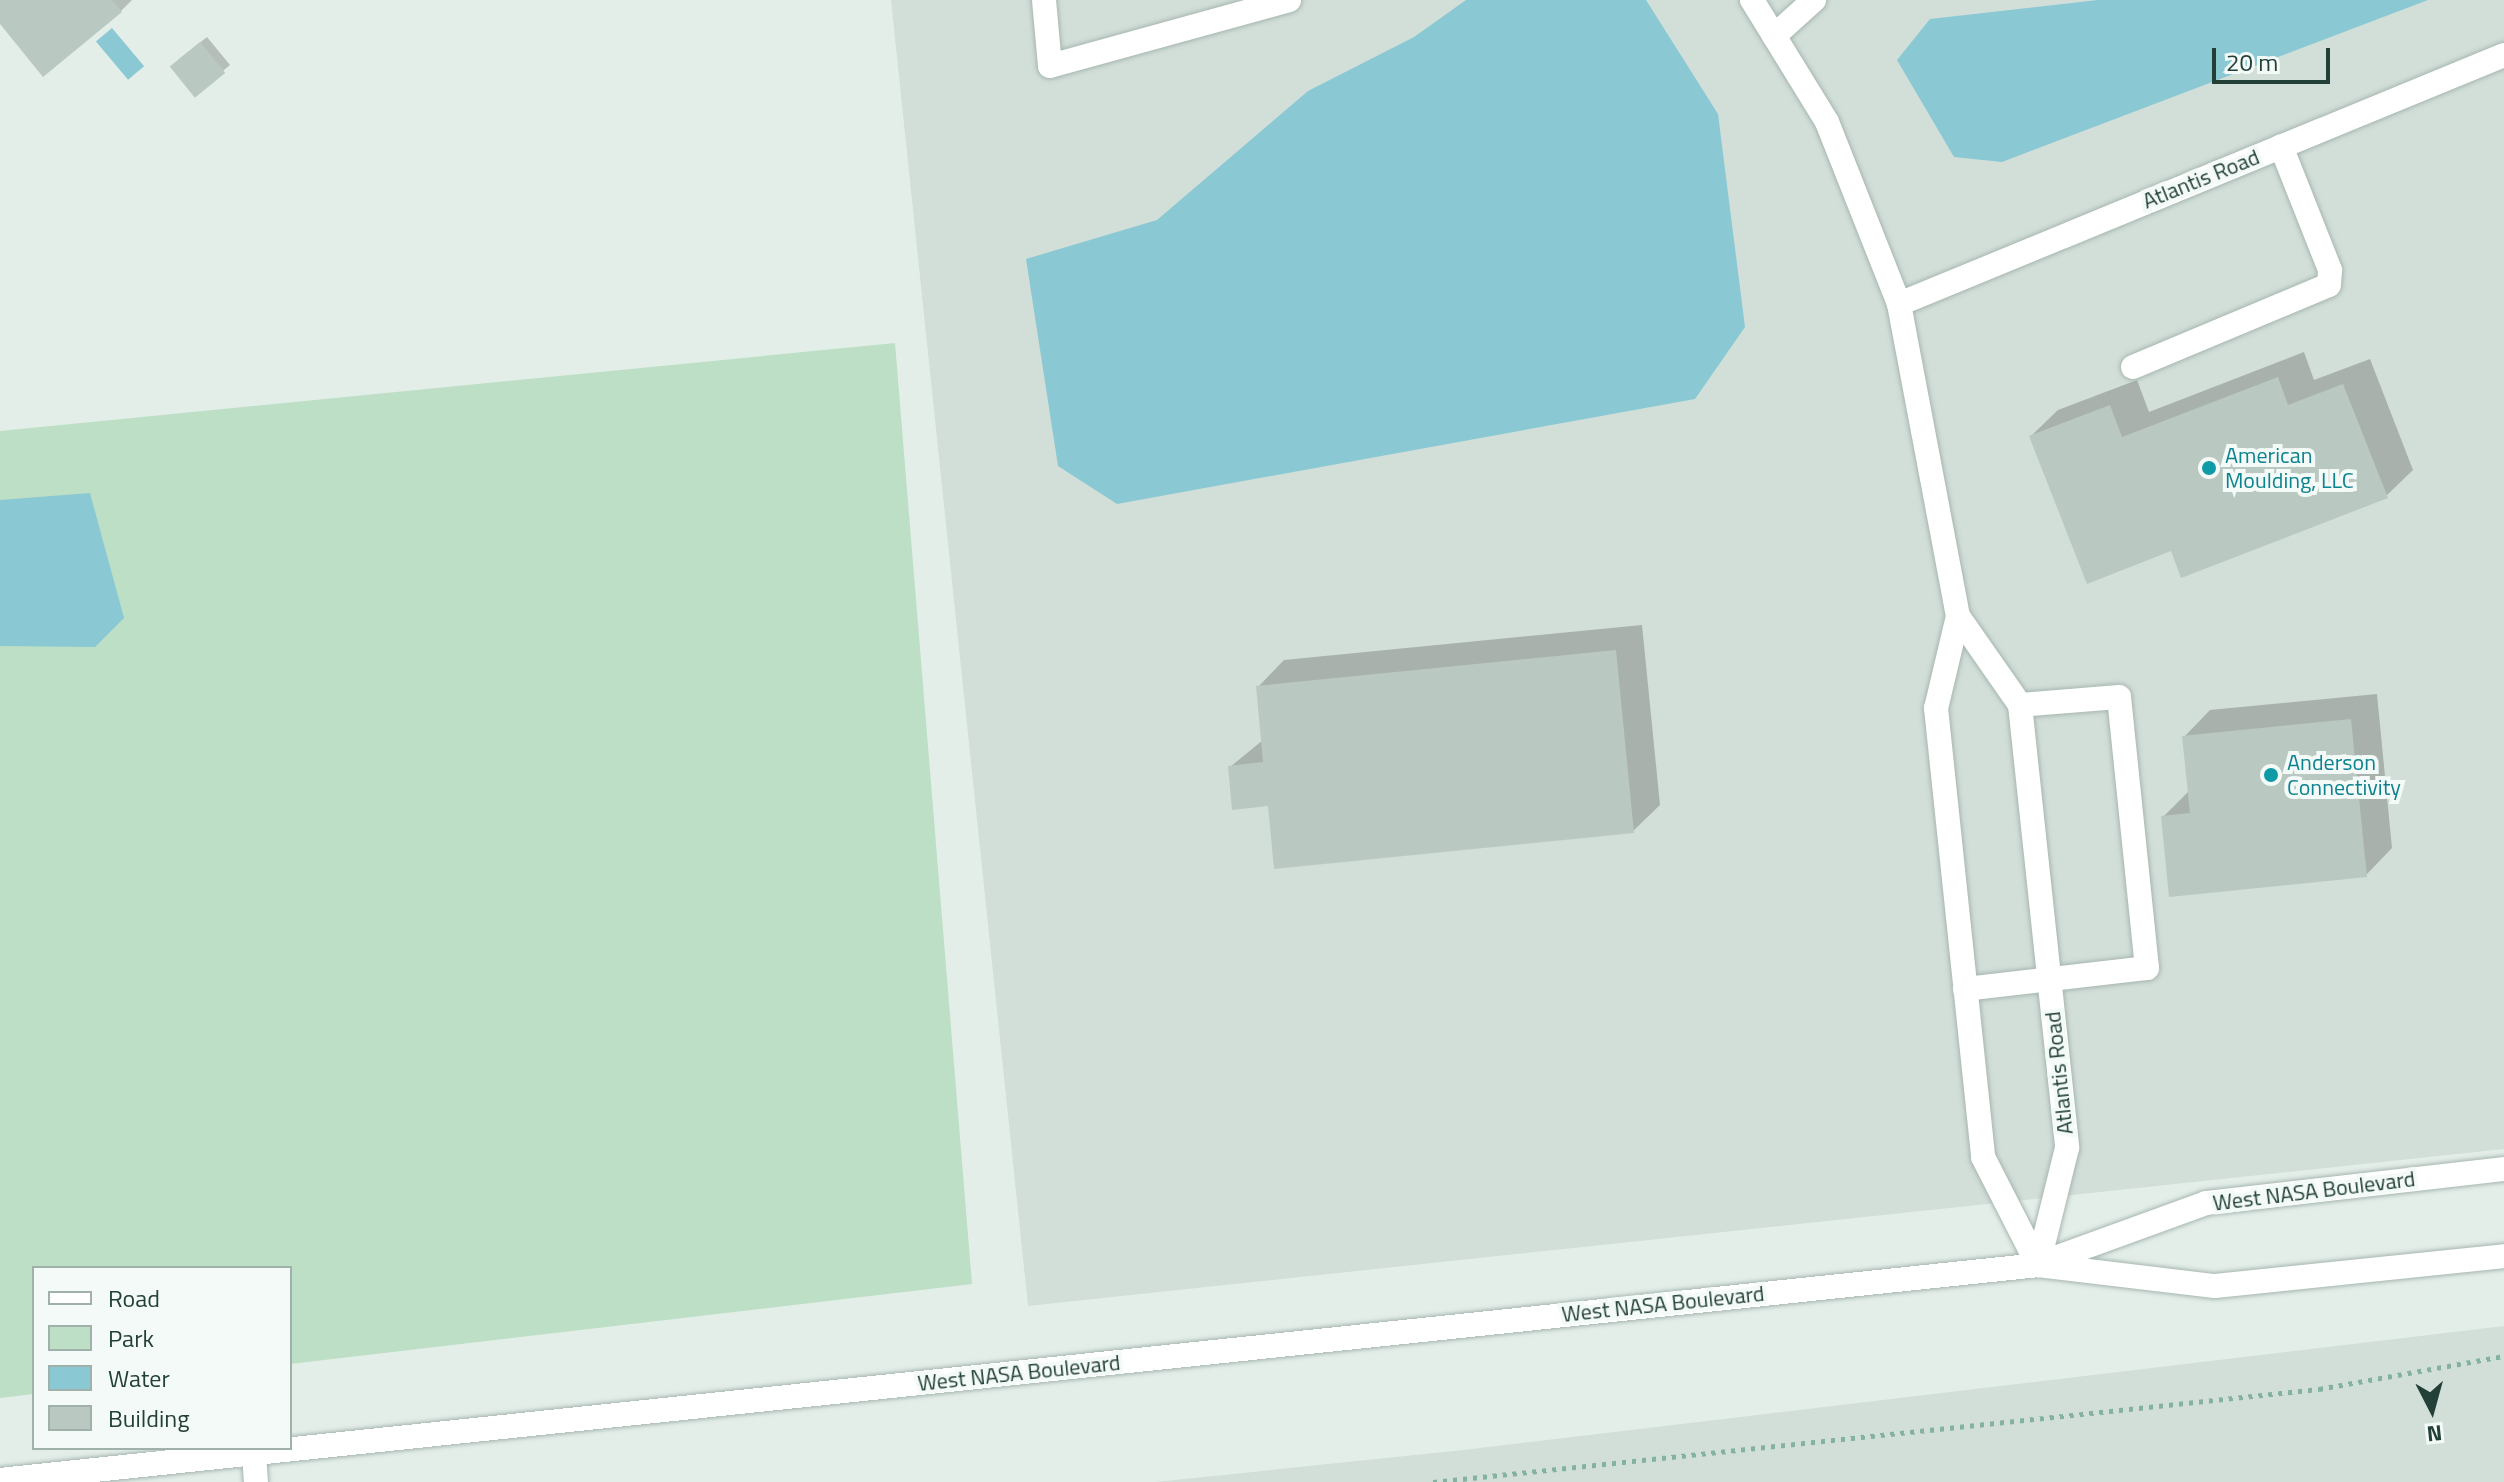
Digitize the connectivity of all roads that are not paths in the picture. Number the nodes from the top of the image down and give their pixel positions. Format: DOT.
graph roads {
  1 [pos="1044,0"];
  2 [pos="1289,0"];
  3 [pos="1752,0"];
  4 [pos="1814,0"];
  5 [pos="1774,36"];
  6 [pos="2504,55"];
  7 [pos="2281,146"];
  8 [pos="1899,304"];
  9 [pos="2133,367"];
  10 [pos="1958,616"];
  11 [pos="2020,705"];
  12 [pos="2048,980"];
  13 [pos="1965,989"];
  14 [pos="2504,1169"];
  15 [pos="2504,1256"];
  16 [pos="2038,1265"];
  17 [pos="292,1450"];
  18 [pos="292,1450"];
  19 [pos="254,1454"];
  20 [pos="0,1480"];
  21 [pos="256,1482"];
  1 -- 2 [label="main road"];
  3 -- 5 [label="main road, Atlantis Road"];
  4 -- 5 [label="main road"];
  5 -- 8 [label="main road, Atlantis Road"];
  6 -- 7 [label="main road, Atlantis Road"];
  7 -- 8 [label="main road, Atlantis Road"];
  7 -- 9 [label="main road"];
  8 -- 10 [label="main road, Atlantis Road"];
  10 -- 11 [label="main road, Atlantis Road"];
  10 -- 13 [label="main road, Atlantis Road"];
  11 -- 12 [label="main road, Atlantis Road"];
  11 -- 12 [label="main road"];
  12 -- 13 [label="main road"];
  12 -- 16 [label="main road, Atlantis Road"];
  13 -- 16 [label="main road, Atlantis Road"];
  14 -- 16 [label="main road, West NASA Boulevard"];
  15 -- 16 [label="main road, West NASA Boulevard"];
  16 -- 18 [label="main road, West NASA Boulevard"];
  17 -- 19 [label="main road, West NASA Boulevard"];
  19 -- 20 [label="main road, West NASA Boulevard"];
  19 -- 21 [label="main road"];
}
